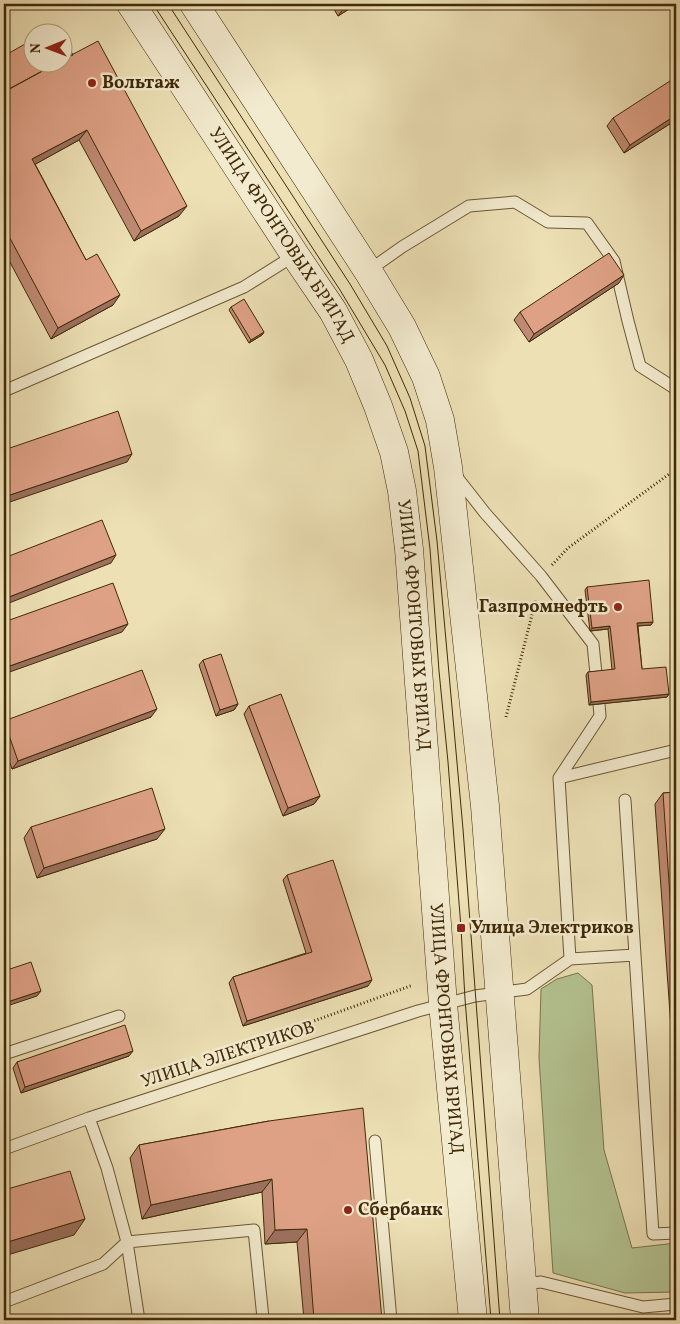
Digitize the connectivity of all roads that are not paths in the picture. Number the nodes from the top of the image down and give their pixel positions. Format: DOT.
graph roads {
  1 [pos="131,4"];
  2 [pos="194,4"];
  3 [pos="295,255"];
  4 [pos="368,271"];
  5 [pos="676,390"];
  6 [pos="4,391"];
  7 [pos="448,467"];
  8 [pos="596,674"];
  9 [pos="599,704"];
  10 [pos="676,750"];
  11 [pos="559,778"];
  12 [pos="625,800"];
  13 [pos="635,955"];
  14 [pos="570,959"];
  15 [pos="499,994"];
  16 [pos="454,1001"];
  17 [pos="119,1016"];
  18 [pos="4,1054"];
  19 [pos="90,1118"];
  20 [pos="375,1141"];
  21 [pos="4,1148"];
  22 [pos="676,1233"];
  23 [pos="127,1242"];
  24 [pos="522,1284"];
  25 [pos="4,1302"];
  26 [pos="676,1304"];
  27 [pos="643,1308"];
  28 [pos="263,1318"];
  29 [pos="139,1320"];
  30 [pos="391,1320"];
  31 [pos="473,1320"];
  32 [pos="525,1320"];
  33 [pos="644,1320"];
  1 -- 3 [label="main road, УЛИЦА ФРОНТОВЫХ БРИГАД"];
  2 -- 4 [label="main road"];
  3 -- 6 [label="lane"];
  3 -- 16 [label="main road, УЛИЦА ФРОНТОВЫХ БРИГАД"];
  4 -- 5 [label="lane"];
  4 -- 7 [label="main road"];
  7 -- 8 [label="lane"];
  7 -- 15 [label="main road"];
  9 -- 11 [label="lane"];
  10 -- 11 [label="lane"];
  11 -- 14 [label="lane"];
  12 -- 13 [label="lane"];
  13 -- 14 [label="lane"];
  13 -- 22 [label="lane"];
  14 -- 15 [label="lane, УЛИЦА ЭЛЕКТРИКОВ"];
  15 -- 16 [label="lane, УЛИЦА ЭЛЕКТРИКОВ"];
  15 -- 24 [label="main road"];
  16 -- 19 [label="lane, УЛИЦА ЭЛЕКТРИКОВ"];
  16 -- 31 [label="main road, УЛИЦА ФРОНТОВЫХ БРИГАД"];
  17 -- 18 [label="lane"];
  19 -- 21 [label="lane, УЛИЦА ЭЛЕКТРИКОВ"];
  19 -- 23 [label="lane"];
  20 -- 30 [label="lane"];
  23 -- 25 [label="lane"];
  23 -- 28 [label="lane"];
  23 -- 29 [label="lane"];
  24 -- 27 [label="lane"];
  24 -- 32 [label="main road"];
  26 -- 27 [label="lane"];
  27 -- 33 [label="lane"];
}
